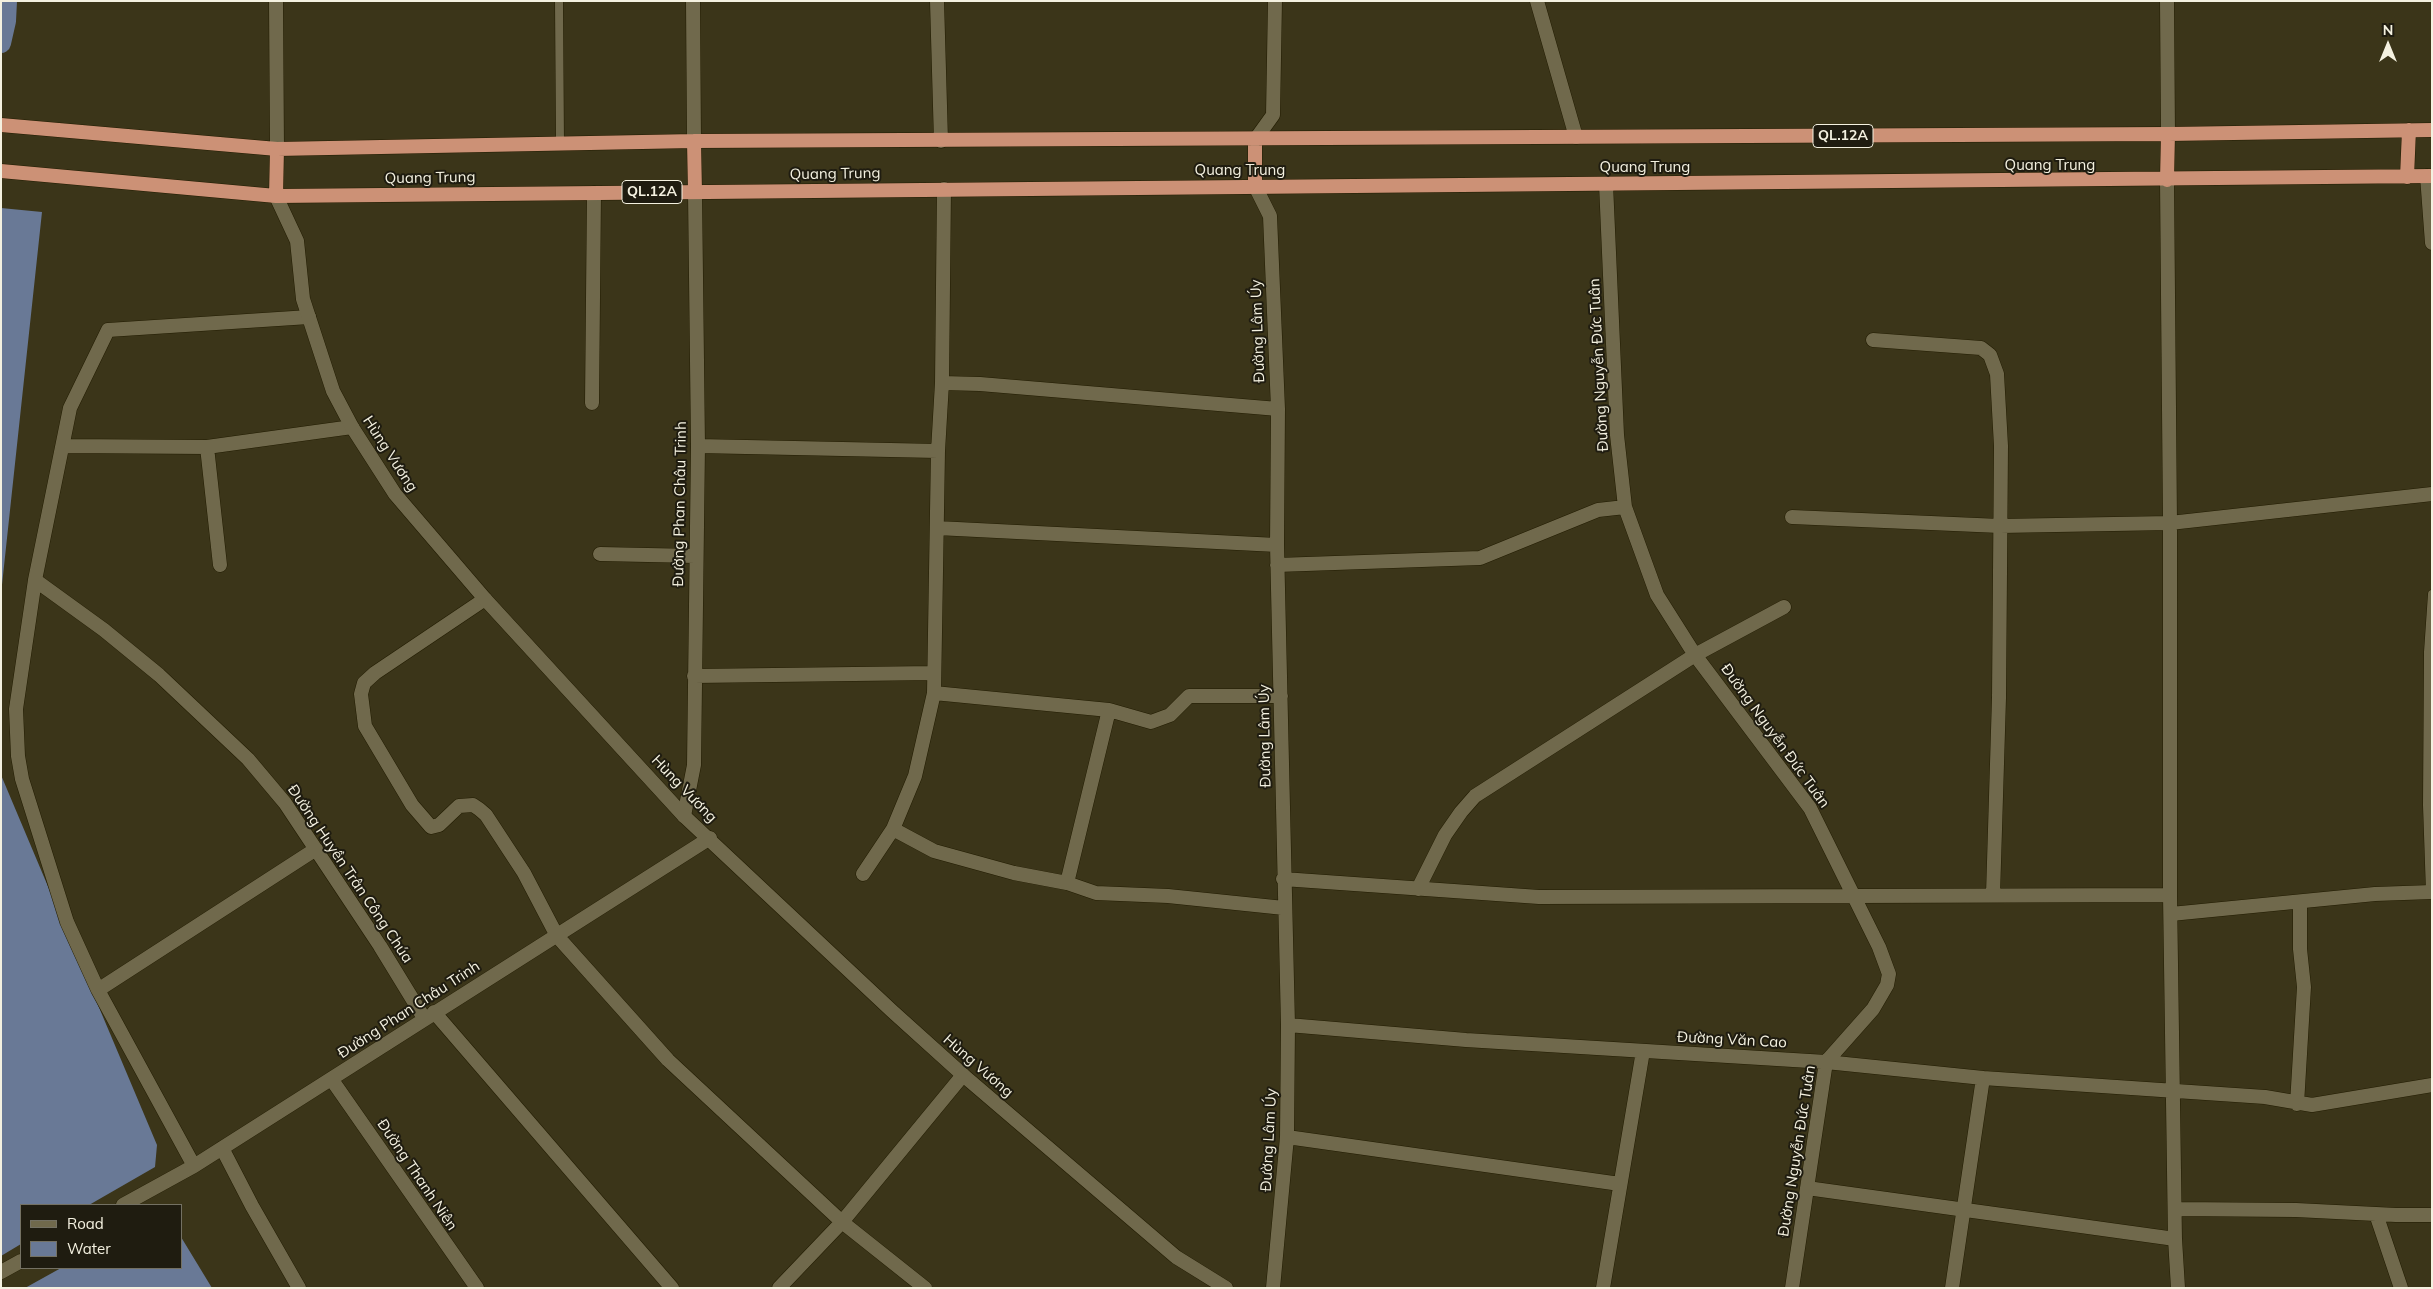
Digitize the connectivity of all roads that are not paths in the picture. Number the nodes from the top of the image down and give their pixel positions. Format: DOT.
graph roads {
  1 [pos="276,1"];
  2 [pos="558,1"];
  3 [pos="693,1"];
  4 [pos="937,1"];
  5 [pos="1275,1"];
  6 [pos="1537,1"];
  7 [pos="2167,1"];
  8 [pos="1,125"];
  9 [pos="2408,130"];
  10 [pos="2432,130"];
  11 [pos="2168,134"];
  12 [pos="1576,137"];
  13 [pos="940,140"];
  14 [pos="1255,140"];
  15 [pos="694,141"];
  16 [pos="560,144"];
  17 [pos="277,150"];
  18 [pos="1,171"];
  19 [pos="2429,176"];
  20 [pos="2407,177"];
  21 [pos="2167,180"];
  22 [pos="1606,184"];
  23 [pos="1255,186"];
  24 [pos="944,189"];
  25 [pos="695,192"];
  26 [pos="594,193"];
  27 [pos="276,196"];
  28 [pos="2432,243"];
  29 [pos="309,318"];
  30 [pos="1873,340"];
  31 [pos="942,383"];
  32 [pos="592,403"];
  33 [pos="1278,410"];
  34 [pos="352,427"];
  35 [pos="63,446"];
  36 [pos="698,446"];
  37 [pos="207,447"];
  38 [pos="938,451"];
  39 [pos="2432,494"];
  40 [pos="1625,506"];
  41 [pos="1792,517"];
  42 [pos="2170,522"];
  43 [pos="2000,526"];
  44 [pos="937,528"];
  45 [pos="1277,545"];
  46 [pos="600,554"];
  47 [pos="695,556"];
  48 [pos="220,565"];
  49 [pos="1278,565"];
  50 [pos="35,580"];
  51 [pos="2432,594"];
  52 [pos="485,598"];
  53 [pos="1784,607"];
  54 [pos="1696,655"];
  55 [pos="934,673"];
  56 [pos="694,676"];
  57 [pos="934,693"];
  58 [pos="1281,696"];
  59 [pos="1109,710"];
  60 [pos="684,816"];
  61 [pos="893,829"];
  62 [pos="710,838"];
  63 [pos="316,849"];
  64 [pos="863,874"];
  65 [pos="1283,879"];
  66 [pos="1067,883"];
  67 [pos="1418,889"];
  68 [pos="2431,892"];
  69 [pos="1854,895"];
  70 [pos="1993,895"];
  71 [pos="2170,895"];
  72 [pos="2300,903"];
  73 [pos="1284,908"];
  74 [pos="2171,914"];
  75 [pos="557,936"];
  76 [pos="98,990"];
  77 [pos="429,1015"];
  78 [pos="1288,1025"];
  79 [pos="1643,1051"];
  80 [pos="1826,1062"];
  81 [pos="963,1075"];
  82 [pos="1984,1078"];
  83 [pos="332,1080"];
  84 [pos="2432,1085"];
  85 [pos="2174,1090"];
  86 [pos="2296,1104"];
  87 [pos="1287,1137"];
  88 [pos="222,1148"];
  89 [pos="194,1166"];
  90 [pos="1620,1184"];
  91 [pos="1807,1188"];
  92 [pos="125,1204"];
  93 [pos="2175,1209"];
  94 [pos="1964,1210"];
  95 [pos="2376,1214"];
  96 [pos="2432,1215"];
  97 [pos="842,1222"];
  98 [pos="2175,1239"];
  99 [pos="20,1262"];
  100 [pos="1,1272"];
  101 [pos="299,1288"];
  102 [pos="477,1288"];
  103 [pos="672,1288"];
  104 [pos="779,1288"];
  105 [pos="925,1288"];
  106 [pos="1226,1288"];
  107 [pos="1273,1288"];
  108 [pos="1603,1288"];
  109 [pos="1792,1288"];
  110 [pos="1952,1288"];
  111 [pos="2178,1288"];
  112 [pos="2400,1288"];
  1 -- 17 [label="street"];
  2 -- 16 [label="lane"];
  3 -- 15 [label="street"];
  4 -- 13 [label="street"];
  5 -- 14 [label="street"];
  6 -- 12 [label="street"];
  7 -- 11 [label="street"];
  8 -- 17 [label="highway, Quang Trung / QL.12A"];
  9 -- 10 [label="highway, Quang Trung / QL.12A"];
  9 -- 11 [label="highway, Quang Trung / QL.12A"];
  9 -- 20 [label="highway"];
  11 -- 12 [label="highway, Quang Trung / QL.12A"];
  11 -- 21 [label="highway"];
  12 -- 14 [label="highway, Quang Trung / QL.12A"];
  13 -- 14 [label="highway, Quang Trung / QL.12A"];
  13 -- 15 [label="highway, Quang Trung / QL.12A"];
  14 -- 23 [label="highway"];
  15 -- 16 [label="highway, Quang Trung / QL.12A"];
  15 -- 25 [label="highway"];
  16 -- 17 [label="highway, Quang Trung / QL.12A"];
  17 -- 27 [label="highway"];
  18 -- 27 [label="highway, Quang Trung / QL.12A"];
  19 -- 20 [label="highway, Quang Trung / QL.12A"];
  19 -- 28 [label="street"];
  20 -- 21 [label="highway, Quang Trung / QL.12A"];
  21 -- 22 [label="highway, Quang Trung / QL.12A"];
  21 -- 42 [label="street"];
  22 -- 23 [label="highway, Quang Trung / QL.12A"];
  22 -- 40 [label="street, Đường Nguyễn Đức Tuân"];
  23 -- 24 [label="highway, Quang Trung / QL.12A"];
  23 -- 33 [label="street, Đường Lâm Úy"];
  24 -- 25 [label="highway, Quang Trung / QL.12A"];
  24 -- 31 [label="street"];
  25 -- 26 [label="highway, Quang Trung / QL.12A"];
  25 -- 36 [label="street, Đường Phan Châu Trinh"];
  26 -- 27 [label="highway, Quang Trung / QL.12A"];
  26 -- 32 [label="street"];
  27 -- 29 [label="street, Hùng Vương"];
  29 -- 34 [label="street, Hùng Vương"];
  29 -- 35 [label="street"];
  30 -- 43 [label="street"];
  31 -- 33 [label="street"];
  31 -- 38 [label="street"];
  33 -- 45 [label="street, Đường Lâm Úy"];
  34 -- 37 [label="street"];
  34 -- 52 [label="street, Hùng Vương"];
  35 -- 37 [label="street"];
  35 -- 50 [label="street"];
  36 -- 38 [label="street"];
  36 -- 47 [label="street, Đường Phan Châu Trinh"];
  37 -- 48 [label="street"];
  38 -- 44 [label="street"];
  39 -- 42 [label="street"];
  40 -- 49 [label="street"];
  40 -- 54 [label="street, Đường Nguyễn Đức Tuân"];
  41 -- 43 [label="street"];
  42 -- 43 [label="street"];
  42 -- 71 [label="street"];
  43 -- 70 [label="street"];
  44 -- 45 [label="street"];
  44 -- 55 [label="street"];
  45 -- 49 [label="street, Đường Lâm Úy"];
  46 -- 47 [label="street"];
  47 -- 56 [label="street, Đường Phan Châu Trinh"];
  49 -- 58 [label="street, Đường Lâm Úy"];
  50 -- 63 [label="street, Đường Huyền Trân Công Chúa"];
  50 -- 76 [label="street"];
  51 -- 68 [label="lane"];
  52 -- 60 [label="street, Hùng Vương"];
  52 -- 75 [label="street"];
  53 -- 54 [label="street"];
  54 -- 67 [label="street"];
  54 -- 69 [label="street, Đường Nguyễn Đức Tuân"];
  55 -- 56 [label="street"];
  55 -- 57 [label="street"];
  56 -- 60 [label="street, Đường Phan Châu Trinh"];
  57 -- 59 [label="street"];
  57 -- 61 [label="street"];
  58 -- 59 [label="street"];
  58 -- 65 [label="street, Đường Lâm Úy"];
  59 -- 66 [label="street"];
  60 -- 62 [label="street, Hùng Vương"];
  61 -- 64 [label="street"];
  61 -- 66 [label="street"];
  62 -- 75 [label="street, Đường Phan Châu Trinh"];
  62 -- 81 [label="street, Hùng Vương"];
  63 -- 76 [label="street"];
  63 -- 77 [label="street, Đường Huyền Trân Công Chúa"];
  65 -- 67 [label="street"];
  65 -- 73 [label="street, Đường Lâm Úy"];
  66 -- 73 [label="street"];
  67 -- 69 [label="street"];
  68 -- 72 [label="street"];
  69 -- 70 [label="street"];
  69 -- 80 [label="street, Đường Nguyễn Đức Tuân"];
  70 -- 71 [label="street"];
  71 -- 74 [label="street"];
  72 -- 74 [label="street"];
  72 -- 86 [label="street"];
  73 -- 78 [label="street, Đường Lâm Úy"];
  74 -- 85 [label="street"];
  75 -- 77 [label="street, Đường Phan Châu Trinh"];
  75 -- 97 [label="street"];
  76 -- 89 [label="street"];
  77 -- 83 [label="street, Đường Phan Châu Trinh"];
  77 -- 103 [label="street, Đường Huyền Trân Công Chúa"];
  78 -- 79 [label="street, Đường Văn Cao"];
  78 -- 87 [label="street, Đường Lâm Úy"];
  79 -- 80 [label="street, Đường Văn Cao"];
  79 -- 90 [label="street"];
  80 -- 82 [label="street, Đường Văn Cao"];
  80 -- 91 [label="street, Đường Nguyễn Đức Tuân"];
  81 -- 97 [label="street"];
  81 -- 106 [label="street, Hùng Vương"];
  82 -- 85 [label="street, Đường Văn Cao"];
  82 -- 94 [label="street"];
  83 -- 88 [label="street, Đường Phan Châu Trinh"];
  83 -- 102 [label="street, Đường Thanh Niên"];
  84 -- 86 [label="street, Đường Văn Cao"];
  85 -- 86 [label="street, Đường Văn Cao"];
  85 -- 93 [label="street"];
  87 -- 90 [label="street"];
  87 -- 107 [label="street, Đường Lâm Úy"];
  88 -- 89 [label="street, Đường Phan Châu Trinh"];
  88 -- 101 [label="street"];
  89 -- 92 [label="street, Đường Phan Châu Trinh"];
  90 -- 108 [label="street"];
  91 -- 94 [label="street"];
  91 -- 109 [label="street, Đường Nguyễn Đức Tuân"];
  93 -- 95 [label="street"];
  93 -- 98 [label="street"];
  94 -- 98 [label="street"];
  94 -- 110 [label="street"];
  95 -- 96 [label="street"];
  95 -- 112 [label="street"];
  97 -- 104 [label="street"];
  97 -- 105 [label="street"];
  98 -- 111 [label="street"];
  99 -- 100 [label="street"];
}
